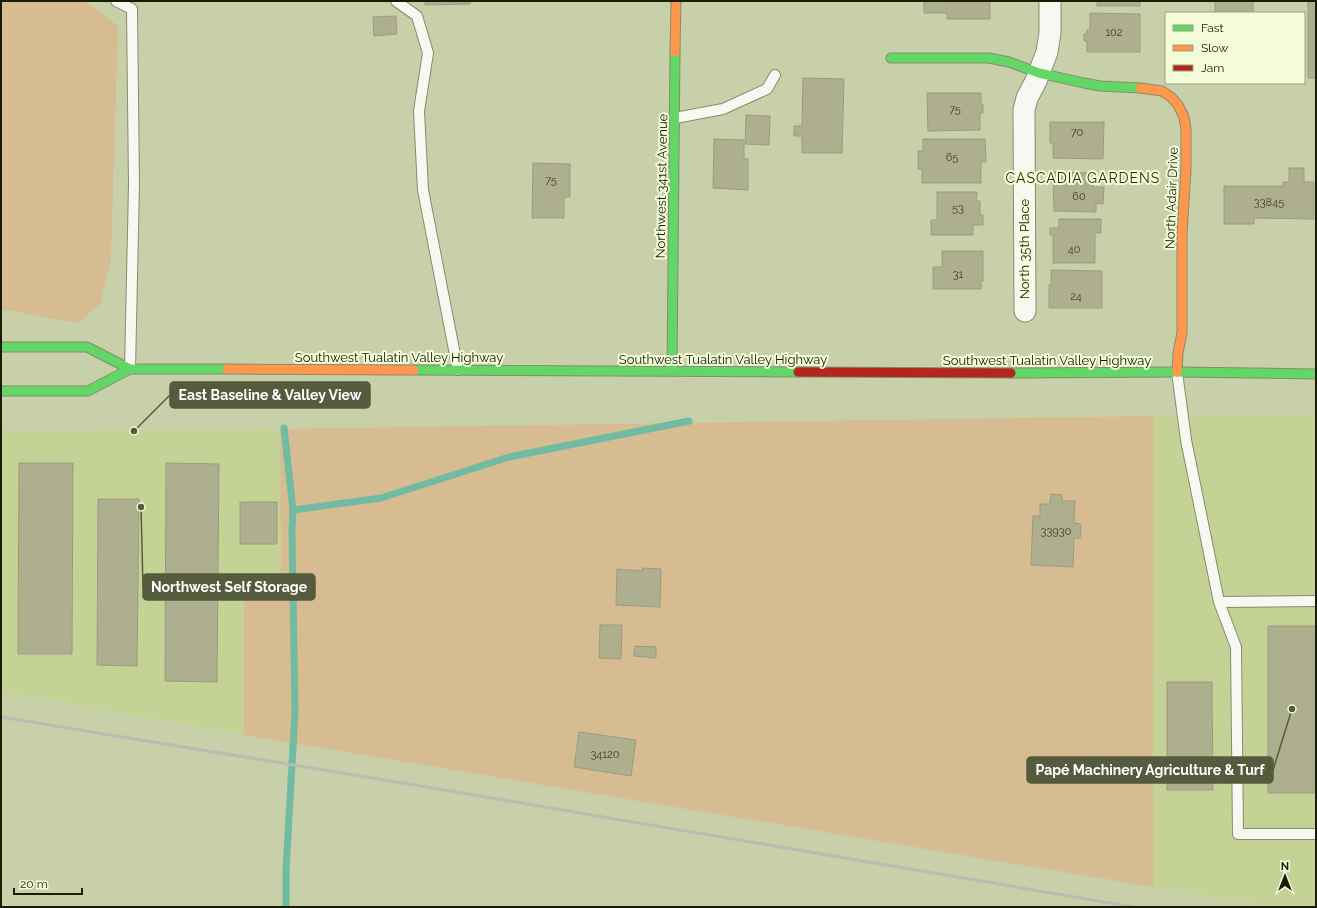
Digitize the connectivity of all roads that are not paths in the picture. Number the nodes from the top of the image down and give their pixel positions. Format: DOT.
graph roads {
  1 [pos="116,1"];
  2 [pos="396,1"];
  3 [pos="676,1"];
  4 [pos="1050,1"];
  5 [pos="133,5"];
  6 [pos="891,58"];
  7 [pos="1039,73"];
  8 [pos="775,75"];
  9 [pos="675,118"];
  10 [pos="1025,311"];
  11 [pos="1,347"];
  12 [pos="130,369"];
  13 [pos="458,370"];
  14 [pos="672,371"];
  15 [pos="1177,372"];
  16 [pos="1316,374"];
  17 [pos="1,391"];
  18 [pos="1316,601"];
  19 [pos="1219,602"];
  20 [pos="1316,834"];
  1 -- 5 [label="lane"];
  2 -- 13 [label="lane"];
  3 -- 9 [label="main road, Northwest 341st Avenue"];
  4 -- 7 [label="street, North 35th Place"];
  5 -- 12 [label="lane"];
  6 -- 7 [label="main road, North Adair Drive"];
  7 -- 10 [label="street, North 35th Place"];
  7 -- 15 [label="main road, North Adair Drive"];
  8 -- 9 [label="lane"];
  9 -- 14 [label="main road, Northwest 341st Avenue"];
  11 -- 12 [label="main road"];
  12 -- 13 [label="main road, Southwest Tualatin Valley Highway"];
  12 -- 17 [label="main road"];
  13 -- 14 [label="main road, Southwest Tualatin Valley Highway"];
  14 -- 15 [label="main road, Southwest Tualatin Valley Highway"];
  15 -- 16 [label="main road, Southwest Tualatin Valley Highway"];
  15 -- 19 [label="lane"];
  18 -- 19 [label="lane"];
  19 -- 20 [label="lane"];
}
